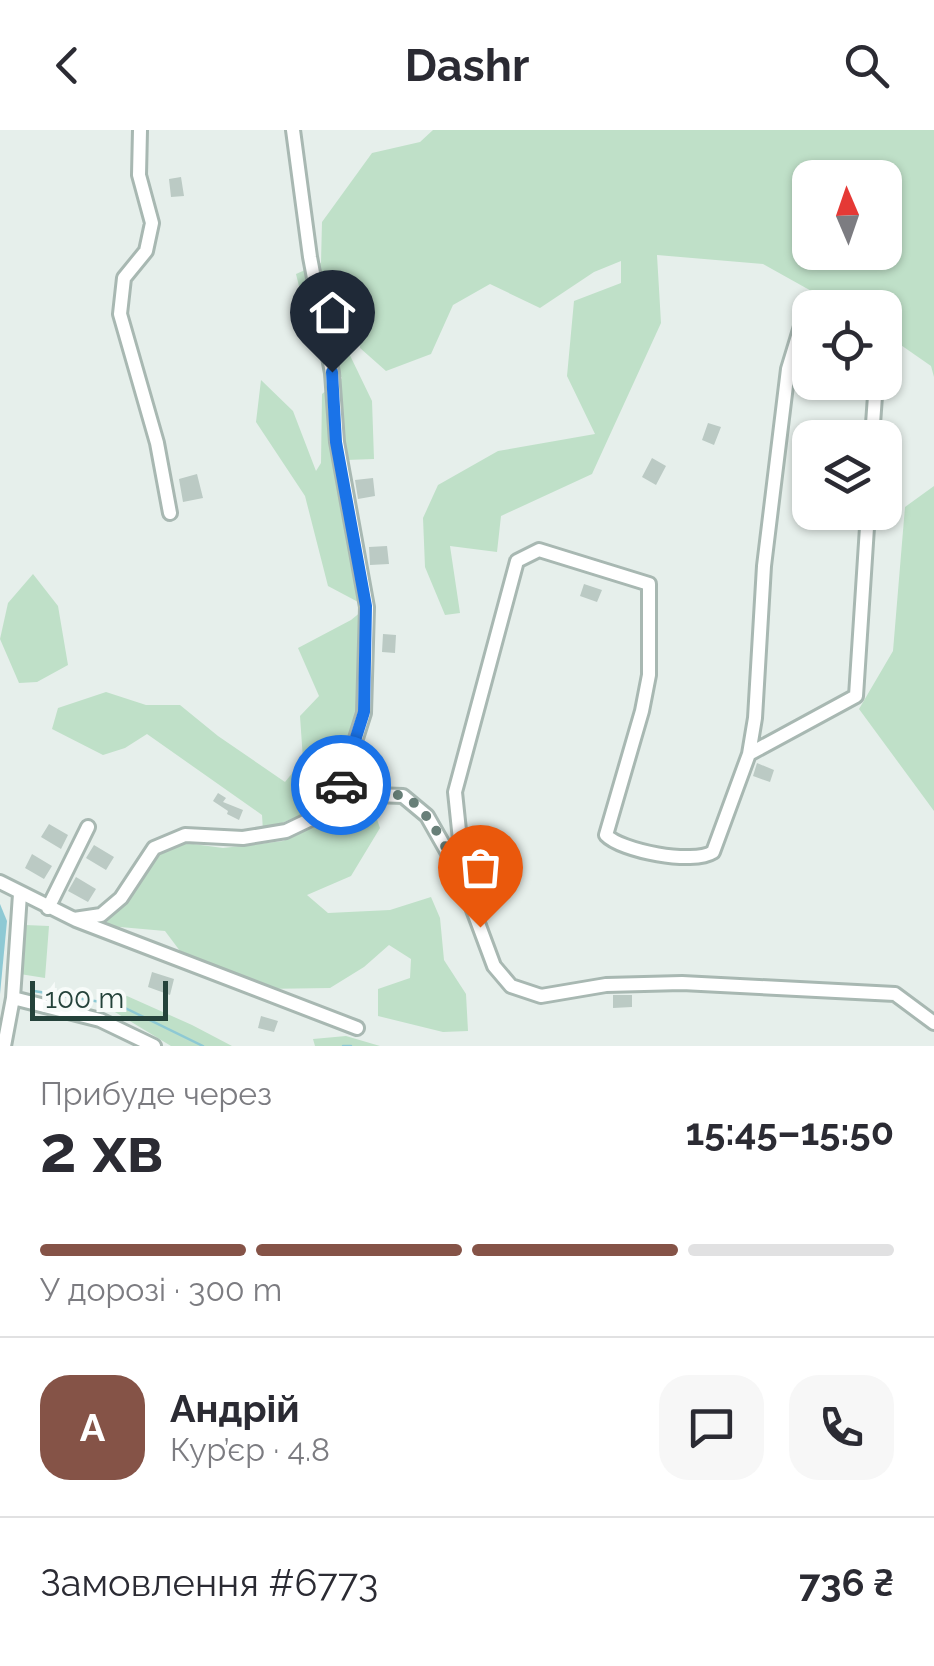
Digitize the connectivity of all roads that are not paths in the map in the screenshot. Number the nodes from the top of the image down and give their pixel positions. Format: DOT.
graph roads {
  1 [pos="140,130"];
  2 [pos="292,130"];
  3 [pos="792,356"];
  4 [pos="170,513"];
  5 [pos="867,530"];
  6 [pos="749,754"];
  7 [pos="334,808"];
  8 [pos="88,827"];
  9 [pos="458,872"];
  10 [pos="0,882"];
  11 [pos="20,894"];
  12 [pos="48,908"];
  13 [pos="74,919"];
  14 [pos="14,998"];
  15 [pos="934,1023"];
  16 [pos="357,1028"];
  17 [pos="4,1046"];
  18 [pos="154,1046"];
  1 -- 4 [label="street"];
  2 -- 7 [label="street"];
  3 -- 6 [label="street"];
  5 -- 6 [label="street"];
  6 -- 9 [label="street"];
  7 -- 9 [label="street"];
  7 -- 13 [label="street"];
  8 -- 12 [label="street"];
  9 -- 15 [label="street"];
  10 -- 11 [label="street"];
  11 -- 12 [label="street"];
  11 -- 14 [label="street"];
  12 -- 13 [label="street"];
  13 -- 16 [label="street"];
  14 -- 17 [label="street"];
  14 -- 18 [label="street"];
}
